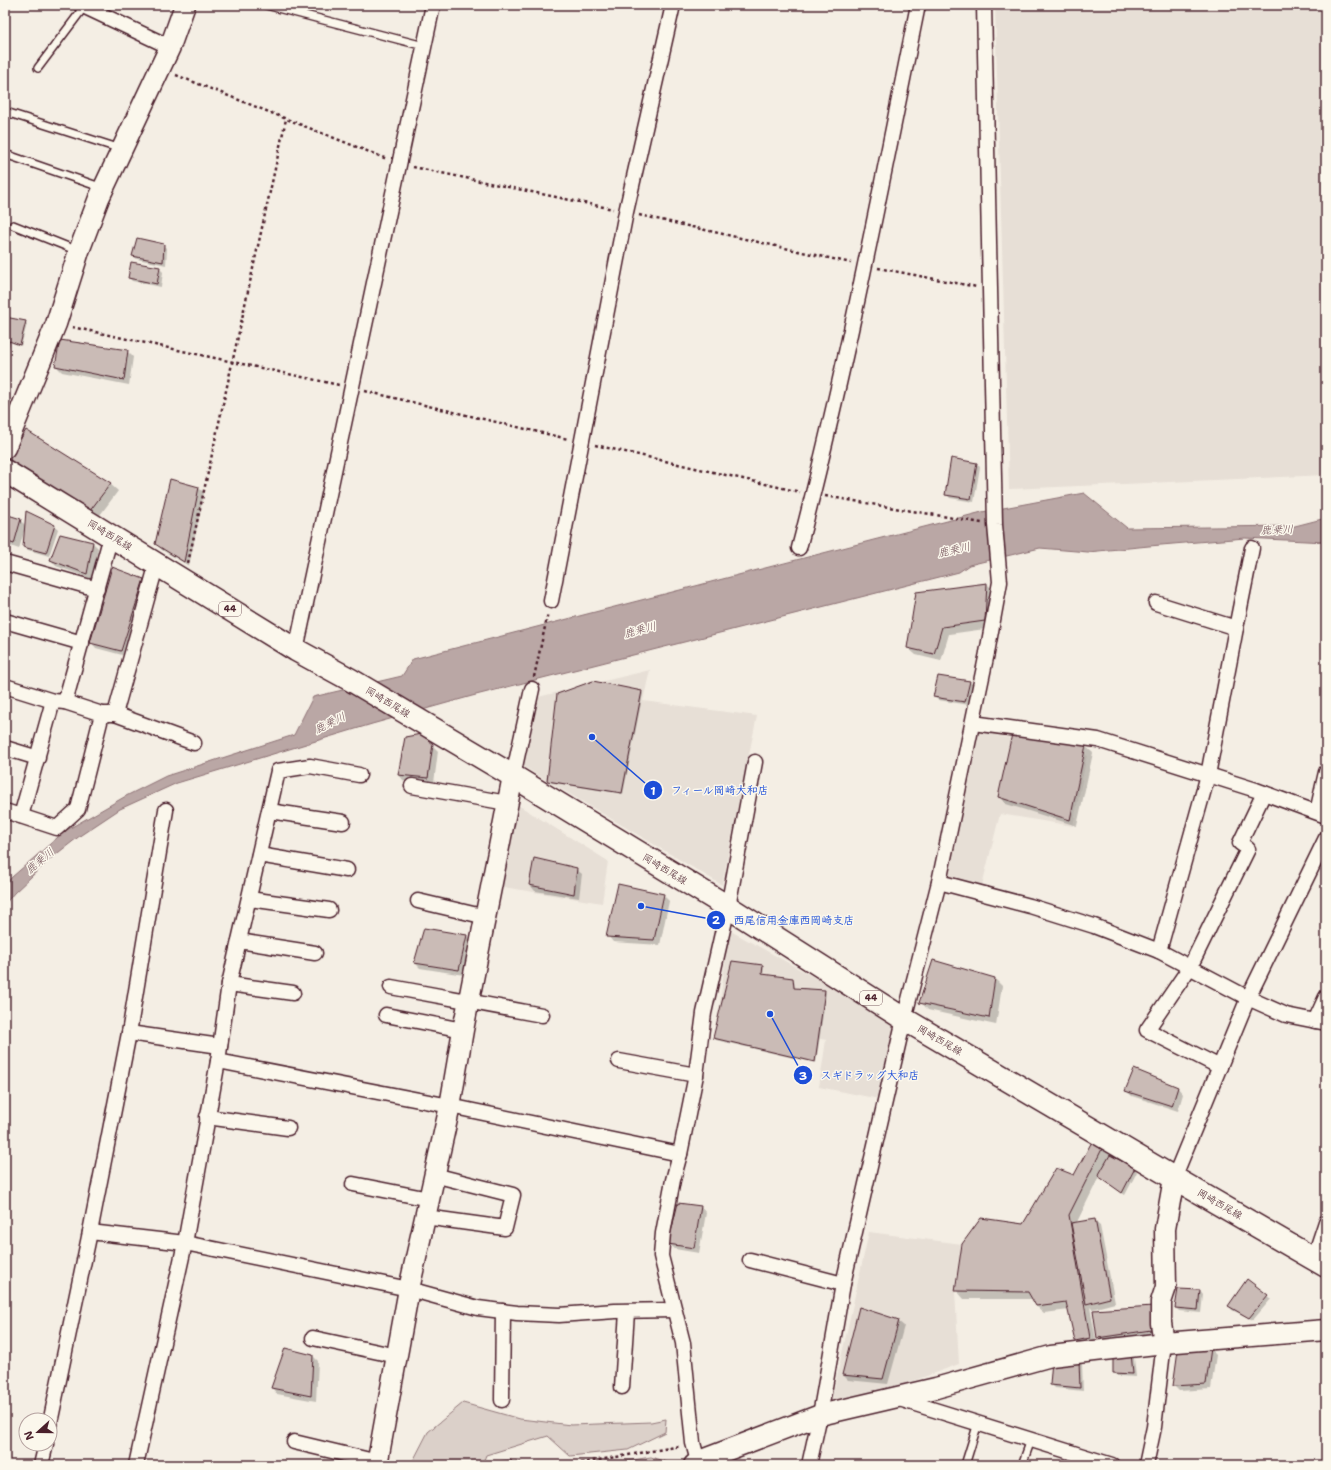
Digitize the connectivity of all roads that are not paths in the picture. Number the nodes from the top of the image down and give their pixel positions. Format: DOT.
graph roads {
  1 [pos="185,5"];
  2 [pos="266,5"];
  3 [pos="433,5"];
  4 [pos="673,5"];
  5 [pos="918,5"];
  6 [pos="984,5"];
  7 [pos="82,6"];
  8 [pos="424,46"];
  9 [pos="170,47"];
  10 [pos="38,68"];
  11 [pos="6,112"];
  12 [pos="121,149"];
  13 [pos="5,154"];
  14 [pos="103,188"];
  15 [pos="13,225"];
  16 [pos="78,251"];
  17 [pos="5,448"];
  18 [pos="5,471"];
  19 [pos="110,536"];
  20 [pos="799,548"];
  21 [pos="1252,548"];
  22 [pos="157,563"];
  23 [pos="5,564"];
  24 [pos="97,589"];
  25 [pos="551,601"];
  26 [pos="1156,603"];
  27 [pos="5,621"];
  28 [pos="1236,628"];
  29 [pos="82,643"];
  30 [pos="296,650"];
  31 [pos="5,686"];
  32 [pos="532,689"];
  33 [pos="59,701"];
  34 [pos="108,714"];
  35 [pos="973,723"];
  36 [pos="194,743"];
  37 [pos="5,748"];
  38 [pos="38,758"];
  39 [pos="755,762"];
  40 [pos="1326,772"];
  41 [pos="359,775"];
  42 [pos="1208,775"];
  43 [pos="513,776"];
  44 [pos="412,786"];
  45 [pos="1264,793"];
  46 [pos="507,803"];
  47 [pos="166,810"];
  48 [pos="5,811"];
  49 [pos="269,811"];
  50 [pos="1322,814"];
  51 [pos="21,816"];
  52 [pos="343,822"];
  53 [pos="1326,838"];
  54 [pos="259,855"];
  55 [pos="347,870"];
  56 [pos="939,882"];
  57 [pos="249,899"];
  58 [pos="418,901"];
  59 [pos="728,907"];
  60 [pos="329,910"];
  61 [pos="486,917"];
  62 [pos="239,941"];
  63 [pos="1159,951"];
  64 [pos="315,953"];
  65 [pos="1190,967"];
  66 [pos="229,984"];
  67 [pos="391,987"];
  68 [pos="293,993"];
  69 [pos="1326,997"];
  70 [pos="1248,998"];
  71 [pos="469,1003"];
  72 [pos="386,1015"];
  73 [pos="542,1015"];
  74 [pos="904,1019"];
  75 [pos="1321,1022"];
  76 [pos="463,1030"];
  77 [pos="129,1033"];
  78 [pos="220,1046"];
  79 [pos="218,1061"];
  80 [pos="619,1061"];
  81 [pos="1220,1066"];
  82 [pos="696,1075"];
  83 [pos="450,1106"];
  84 [pos="207,1118"];
  85 [pos="288,1128"];
  86 [pos="680,1154"];
  87 [pos="434,1175"];
  88 [pos="1174,1178"];
  89 [pos="353,1184"];
  90 [pos="427,1208"];
  91 [pos="1326,1222"];
  92 [pos="90,1232"];
  93 [pos="185,1243"];
  94 [pos="750,1260"];
  95 [pos="1320,1262"];
  96 [pos="842,1284"];
  97 [pos="408,1289"];
  98 [pos="674,1310"];
  99 [pos="503,1312"];
  100 [pos="627,1312"];
  101 [pos="1326,1330"];
  102 [pos="313,1338"];
  103 [pos="1164,1343"];
  104 [pos="397,1356"];
  105 [pos="622,1386"];
  106 [pos="896,1398"];
  107 [pos="502,1400"];
  108 [pos="52,1412"];
  109 [pos="820,1415"];
  110 [pos="978,1424"];
  111 [pos="1030,1440"];
  112 [pos="294,1442"];
  113 [pos="44,1452"];
  114 [pos="696,1459"];
  115 [pos="1083,1461"];
  116 [pos="378,1464"];
  117 [pos="41,1465"];
  118 [pos="136,1465"];
  119 [pos="809,1465"];
  120 [pos="965,1465"];
  121 [pos="1022,1465"];
  122 [pos="1112,1465"];
  123 [pos="1146,1465"];
  1 -- 9 [label="street"];
  2 -- 8 [label="lane"];
  3 -- 8 [label="street"];
  4 -- 25 [label="street"];
  5 -- 20 [label="street"];
  6 -- 35 [label="street"];
  7 -- 9 [label="street"];
  7 -- 10 [label="lane"];
  8 -- 30 [label="street"];
  9 -- 12 [label="street"];
  11 -- 12 [label="lane"];
  12 -- 14 [label="street"];
  13 -- 14 [label="lane"];
  14 -- 16 [label="street"];
  15 -- 16 [label="lane"];
  16 -- 17 [label="street"];
  18 -- 19 [label="main road, 岡崎西尾線 / 44"];
  19 -- 22 [label="main road, 岡崎西尾線 / 44"];
  19 -- 24 [label="street"];
  21 -- 28 [label="street"];
  22 -- 30 [label="main road, 岡崎西尾線 / 44"];
  22 -- 34 [label="street"];
  23 -- 24 [label="street"];
  24 -- 29 [label="street"];
  26 -- 28 [label="street"];
  27 -- 29 [label="street"];
  28 -- 42 [label="street"];
  29 -- 33 [label="street"];
  30 -- 43 [label="main road, 岡崎西尾線 / 44"];
  31 -- 33 [label="street"];
  32 -- 43 [label="street"];
  33 -- 34 [label="street"];
  33 -- 38 [label="street"];
  34 -- 36 [label="street"];
  34 -- 51 [label="street"];
  35 -- 42 [label="street"];
  35 -- 56 [label="street"];
  37 -- 38 [label="street"];
  38 -- 51 [label="street"];
  39 -- 59 [label="street"];
  40 -- 50 [label="street"];
  41 -- 49 [label="street"];
  42 -- 45 [label="street"];
  42 -- 63 [label="street"];
  43 -- 46 [label="street"];
  43 -- 59 [label="main road, 岡崎西尾線 / 44"];
  44 -- 46 [label="street"];
  45 -- 50 [label="street"];
  45 -- 65 [label="street"];
  46 -- 61 [label="street"];
  47 -- 77 [label="street"];
  48 -- 51 [label="street"];
  49 -- 52 [label="street"];
  49 -- 54 [label="street"];
  53 -- 70 [label="street"];
  54 -- 55 [label="street"];
  54 -- 57 [label="street"];
  56 -- 63 [label="street"];
  56 -- 74 [label="street"];
  57 -- 60 [label="street"];
  57 -- 62 [label="street"];
  58 -- 61 [label="street"];
  59 -- 74 [label="main road, 岡崎西尾線 / 44"];
  59 -- 82 [label="street"];
  61 -- 71 [label="street"];
  62 -- 64 [label="street"];
  62 -- 66 [label="street"];
  63 -- 65 [label="street"];
  65 -- 70 [label="street"];
  65 -- 81 [label="street"];
  66 -- 68 [label="street"];
  66 -- 78 [label="street"];
  67 -- 71 [label="street"];
  69 -- 75 [label="street"];
  70 -- 75 [label="street"];
  70 -- 81 [label="street"];
  71 -- 73 [label="street"];
  71 -- 76 [label="street"];
  72 -- 76 [label="street"];
  74 -- 88 [label="main road, 岡崎西尾線 / 44"];
  74 -- 96 [label="street"];
  76 -- 83 [label="street"];
  77 -- 78 [label="street"];
  77 -- 92 [label="street"];
  78 -- 79 [label="street"];
  79 -- 83 [label="street"];
  79 -- 84 [label="street"];
  80 -- 82 [label="street"];
  81 -- 88 [label="street"];
  82 -- 86 [label="street"];
  83 -- 86 [label="street"];
  83 -- 87 [label="street"];
  84 -- 85 [label="street"];
  84 -- 93 [label="street"];
  86 -- 98 [label="street"];
  87 -- 90 [label="street"];
  87 -- 90 [label="street"];
  88 -- 95 [label="main road, 岡崎西尾線 / 44"];
  88 -- 103 [label="street"];
  89 -- 90 [label="street"];
  90 -- 97 [label="street"];
  91 -- 95 [label="street"];
  92 -- 93 [label="street"];
  92 -- 108 [label="street"];
  93 -- 97 [label="street"];
  93 -- 118 [label="street"];
  94 -- 96 [label="street"];
  96 -- 109 [label="street"];
  97 -- 99 [label="street"];
  97 -- 104 [label="street"];
  98 -- 100 [label="street"];
  98 -- 114 [label="street"];
  99 -- 100 [label="street"];
  99 -- 107 [label="street"];
  100 -- 105 [label="street"];
  101 -- 103 [label="street"];
  102 -- 104 [label="street"];
  103 -- 106 [label="street"];
  103 -- 123 [label="street"];
  104 -- 116 [label="street"];
  106 -- 109 [label="street"];
  106 -- 110 [label="street"];
  109 -- 114 [label="street"];
  109 -- 119 [label="street"];
  110 -- 111 [label="street"];
  110 -- 120 [label="lane"];
  111 -- 115 [label="street"];
  111 -- 121 [label="lane"];
  112 -- 116 [label="street"];
  113 -- 117 [label="street"];
  115 -- 122 [label="street"];
}
